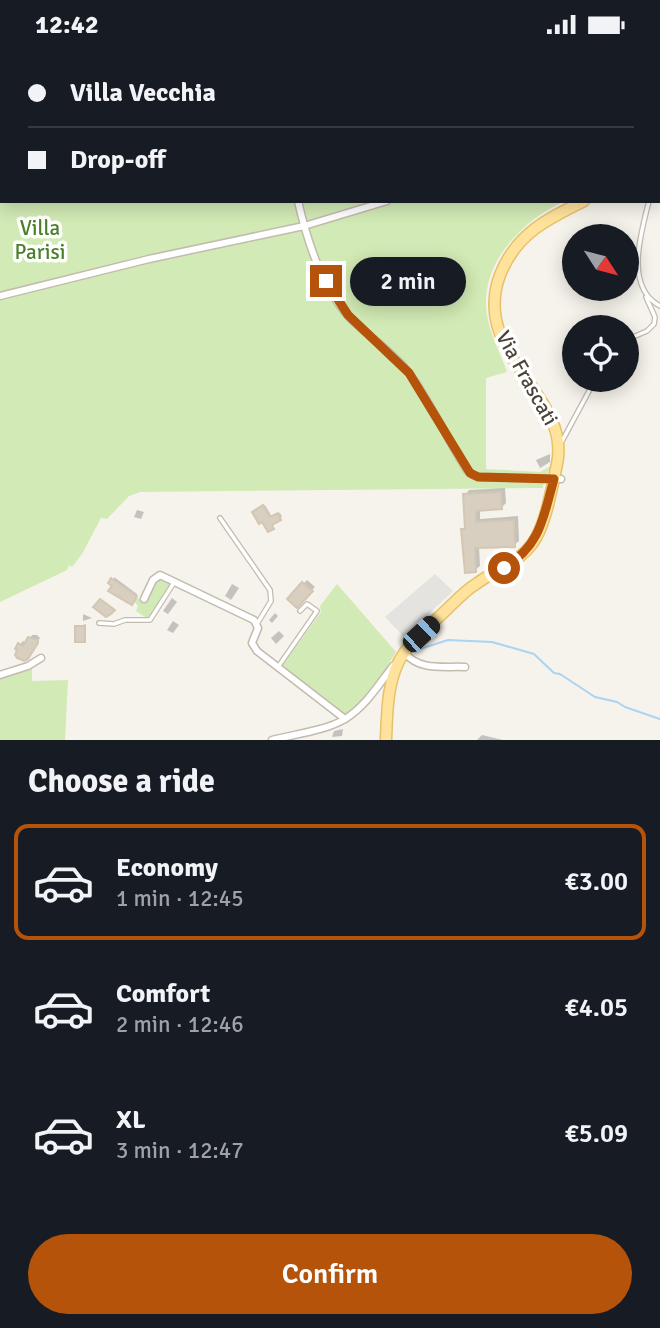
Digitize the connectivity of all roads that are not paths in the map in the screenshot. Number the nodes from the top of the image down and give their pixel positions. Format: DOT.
graph roads {
  1 [pos="298,203"];
  2 [pos="380,203"];
  3 [pos="580,203"];
  4 [pos="649,203"];
  5 [pos="304,226"];
  6 [pos="645,295"];
  7 [pos="0,296"];
  8 [pos="660,306"];
  9 [pos="639,334"];
  10 [pos="589,392"];
  11 [pos="559,446"];
  12 [pos="557,479"];
  13 [pos="220,518"];
  14 [pos="175,581"];
  15 [pos="144,599"];
  16 [pos="300,611"];
  17 [pos="99,623"];
  18 [pos="257,624"];
  19 [pos="404,653"];
  20 [pos="41,658"];
  21 [pos="278,667"];
  22 [pos="465,667"];
  23 [pos="0,675"];
  24 [pos="345,719"];
  25 [pos="272,740"];
  26 [pos="386,740"];
  1 -- 5 [label="street"];
  2 -- 5 [label="street"];
  3 -- 11 [label="main road, Via Frascati"];
  4 -- 6 [label="lane"];
  5 -- 7 [label="street"];
  5 -- 12 [label="street"];
  6 -- 8 [label="lane"];
  6 -- 9 [label="lane"];
  10 -- 11 [label="lane"];
  11 -- 12 [label="main road, Via Frascati"];
  12 -- 19 [label="main road, Via Frascati"];
  13 -- 18 [label="lane"];
  14 -- 15 [label="street"];
  14 -- 17 [label="lane"];
  14 -- 18 [label="street"];
  16 -- 21 [label="lane"];
  18 -- 21 [label="street"];
  19 -- 22 [label="street"];
  19 -- 24 [label="street"];
  19 -- 26 [label="main road, Via Frascati"];
  20 -- 23 [label="street"];
  21 -- 24 [label="street"];
  24 -- 25 [label="street"];
}
